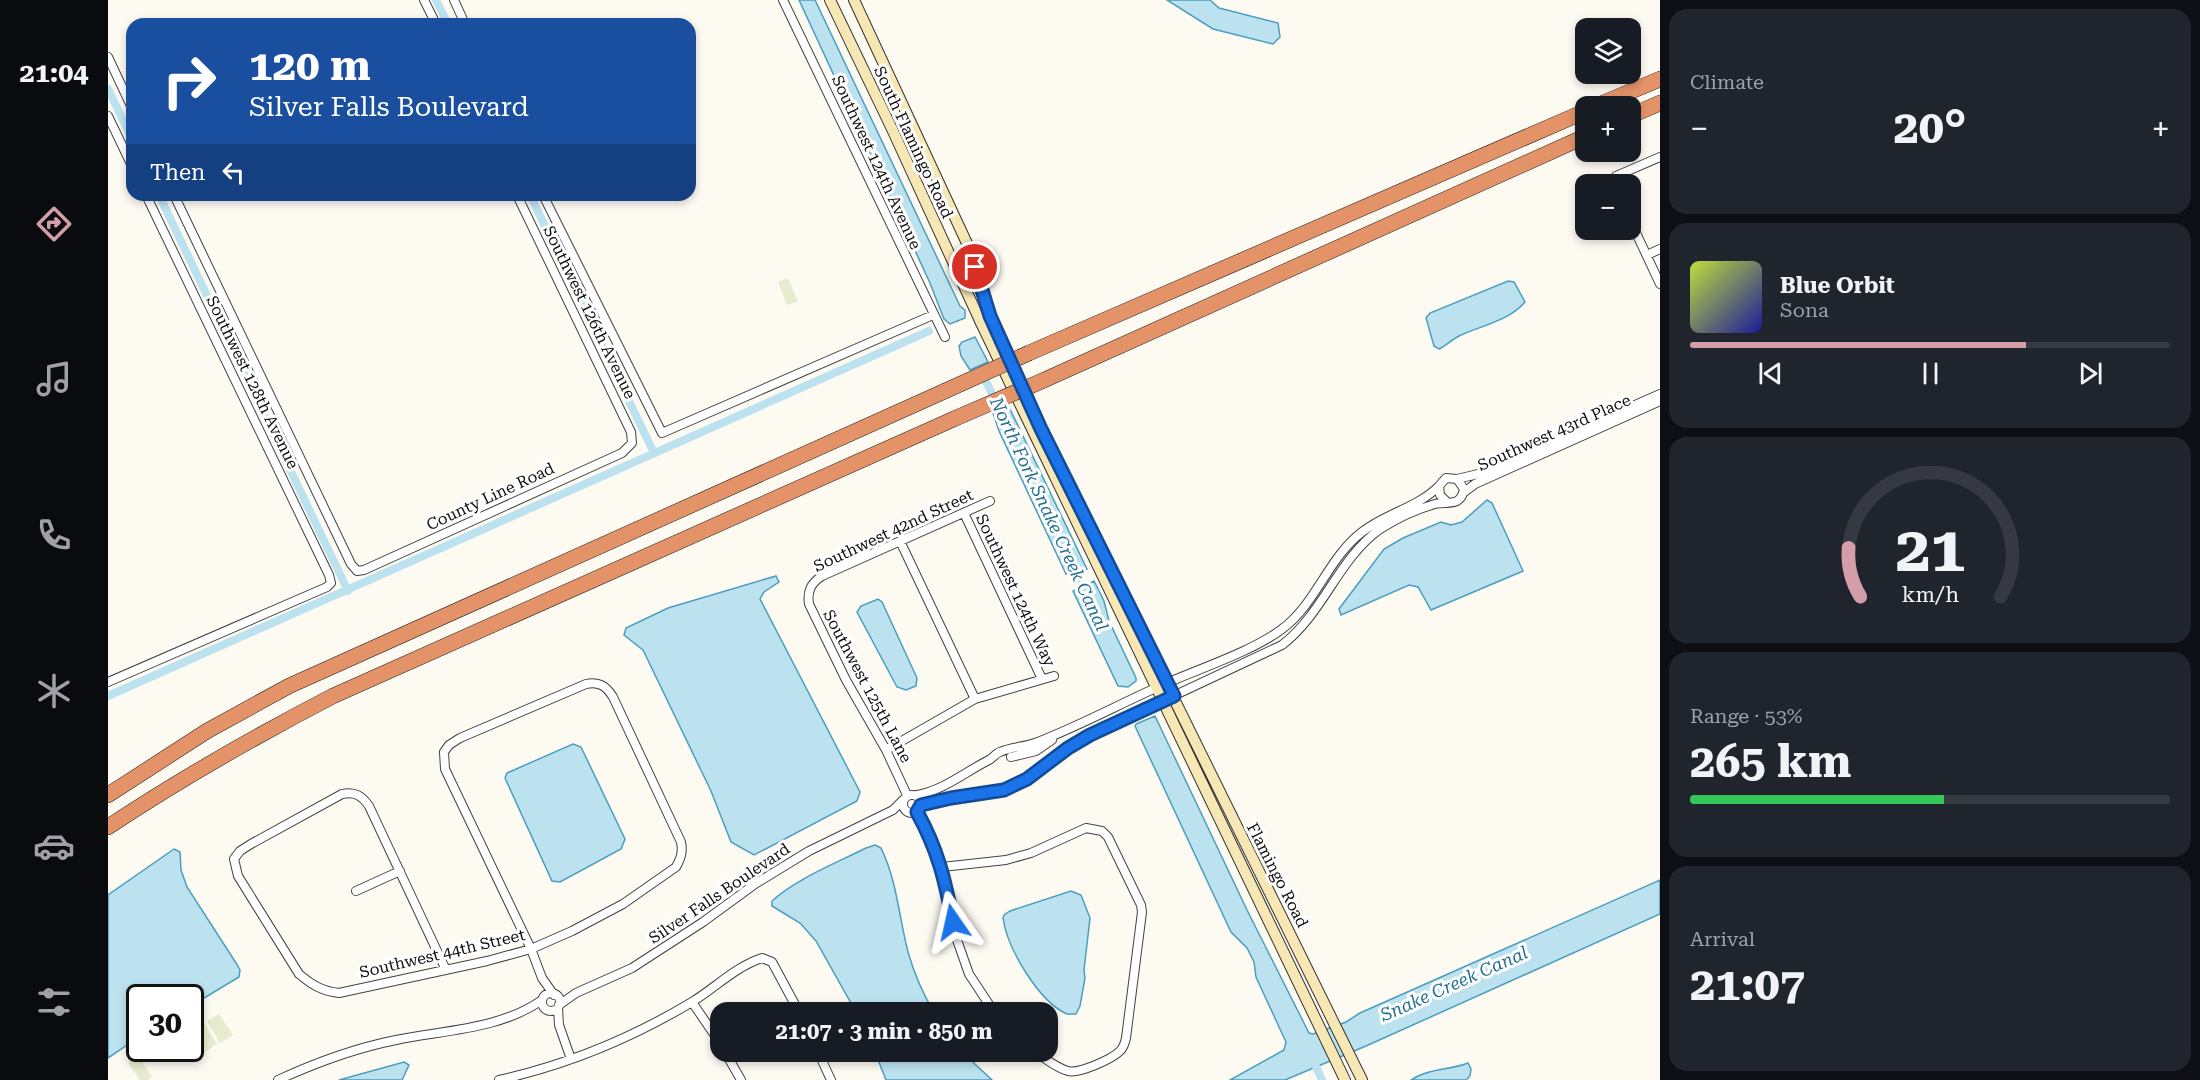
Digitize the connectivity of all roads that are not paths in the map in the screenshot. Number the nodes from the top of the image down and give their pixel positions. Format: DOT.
graph roads {
  1 [pos="424,0"];
  2 [pos="454,0"];
  3 [pos="783,0"];
  4 [pos="830,0"];
  5 [pos="854,0"];
  6 [pos="433,18"];
  7 [pos="462,18"];
  8 [pos="108,57"];
  9 [pos="1660,79"];
  10 [pos="126,95"];
  11 [pos="1620,96"];
  12 [pos="1660,103"];
  13 [pos="1641,111"];
  14 [pos="108,116"];
  15 [pos="1575,116"];
  16 [pos="1575,141"];
  17 [pos="126,154"];
  18 [pos="1660,157"];
  19 [pos="1621,174"];
  20 [pos="149,201"];
  21 [pos="177,201"];
  22 [pos="520,201"];
  23 [pos="546,201"];
  24 [pos="1640,240"];
  25 [pos="1660,249"];
  26 [pos="1647,255"];
  27 [pos="1660,284"];
  28 [pos="933,315"];
  29 [pos="945,337"];
  30 [pos="1658,397"];
  31 [pos="632,443"];
  32 [pos="1457,479"];
  33 [pos="1439,486"];
  34 [pos="1463,493"];
  35 [pos="990,501"];
  36 [pos="1446,501"];
  37 [pos="964,513"];
  38 [pos="900,541"];
  39 [pos="1343,549"];
  40 [pos="1353,556"];
  41 [pos="357,571"];
  42 [pos="810,588"];
  43 [pos="1054,676"];
  44 [pos="1042,679"];
  45 [pos="108,682"];
  46 [pos="1167,682"];
  47 [pos="1156,687"];
  48 [pos="1174,696"];
  49 [pos="975,699"];
  50 [pos="1162,702"];
  51 [pos="1067,730"];
  52 [pos="886,750"];
  53 [pos="991,759"];
  54 [pos="108,795"];
  55 [pos="909,797"];
  56 [pos="916,810"];
  57 [pos="878,818"];
  58 [pos="108,827"];
  59 [pos="942,867"];
  60 [pos="400,871"];
  61 [pos="356,891"];
  62 [pos="531,949"];
  63 [pos="446,970"];
  64 [pos="692,1002"];
  65 [pos="794,1002"];
  66 [pos="987,1002"];
  67 [pos="551,1003"];
  68 [pos="710,1028"];
  69 [pos="571,1059"];
  70 [pos="731,1062"];
  71 [pos="823,1062"];
  72 [pos="1051,1062"];
  73 [pos="278,1080"];
  74 [pos="499,1080"];
  75 [pos="741,1080"];
  76 [pos="831,1080"];
  77 [pos="1345,1080"];
  78 [pos="1362,1080"];
  1 -- 6 [label="street"];
  2 -- 7 [label="street"];
  3 -- 28 [label="street, Southwest 124th Avenue"];
  4 -- 47 [label="main road, South Flamingo Road"];
  5 -- 46 [label="main road, South Flamingo Road"];
  8 -- 10 [label="street"];
  9 -- 11 [label="highway"];
  12 -- 13 [label="highway"];
  14 -- 17 [label="street"];
  15 -- 54 [label="highway, bridge"];
  16 -- 58 [label="highway, bridge"];
  18 -- 19 [label="street"];
  20 -- 45 [label="street, Southwest 128th Avenue"];
  21 -- 41 [label="street, Southwest 128th Avenue"];
  22 -- 31 [label="street, Southwest 126th Avenue"];
  23 -- 28 [label="street, Southwest 126th Avenue"];
  24 -- 26 [label="street"];
  25 -- 26 [label="street"];
  26 -- 27 [label="street"];
  28 -- 29 [label="street, Southwest 124th Avenue"];
  30 -- 32 [label="street, Southwest 43rd Place"];
  30 -- 34 [label="street, Southwest 43rd Place"];
  31 -- 41 [label="street, County Line Road"];
  32 -- 33 [label="street"];
  32 -- 34 [label="street"];
  33 -- 36 [label="street"];
  33 -- 39 [label="street"];
  34 -- 36 [label="street"];
  35 -- 37 [label="street, Southwest 42nd Street"];
  36 -- 40 [label="street"];
  37 -- 38 [label="street, Southwest 42nd Street"];
  37 -- 44 [label="street, Southwest 124th Way"];
  38 -- 42 [label="street, Southwest 42nd Street"];
  38 -- 49 [label="street"];
  39 -- 40 [label="street"];
  39 -- 46 [label="street"];
  40 -- 48 [label="street"];
  42 -- 52 [label="street, Southwest 125th Lane"];
  43 -- 44 [label="street"];
  44 -- 49 [label="street"];
  46 -- 47 [label="street, Silver Falls Boulevard"];
  46 -- 48 [label="main road, Flamingo Road"];
  47 -- 50 [label="main road, Flamingo Road"];
  47 -- 51 [label="street, Silver Falls Boulevard"];
  48 -- 50 [label="street, Silver Falls Boulevard"];
  48 -- 78 [label="main road, Flamingo Road"];
  49 -- 52 [label="street"];
  50 -- 56 [label="street, Silver Falls Boulevard"];
  50 -- 77 [label="main road, Flamingo Road"];
  51 -- 53 [label="street, Silver Falls Boulevard"];
  51 -- 53 [label="street, Silver Falls Boulevard"];
  52 -- 55 [label="street, Southwest 125th Lane"];
  53 -- 55 [label="street, Silver Falls Boulevard"];
  55 -- 56 [label="street"];
  55 -- 56 [label="street"];
  55 -- 57 [label="street, Silver Falls Boulevard"];
  56 -- 57 [label="street, Silver Falls Boulevard"];
  56 -- 59 [label="street"];
  57 -- 67 [label="street, Silver Falls Boulevard"];
  59 -- 66 [label="street"];
  59 -- 72 [label="street"];
  60 -- 61 [label="street"];
  60 -- 63 [label="street"];
  60 -- 63 [label="street, Southwest 44th Street"];
  62 -- 62 [label="street, Southwest 44th Street"];
  62 -- 63 [label="street, Southwest 44th Street"];
  62 -- 67 [label="street"];
  64 -- 65 [label="street"];
  64 -- 68 [label="street"];
  64 -- 69 [label="street"];
  67 -- 69 [label="street"];
  67 -- 73 [label="street, Silver Falls Boulevard"];
  69 -- 74 [label="street"];
  70 -- 75 [label="street"];
  71 -- 76 [label="street"];
}
